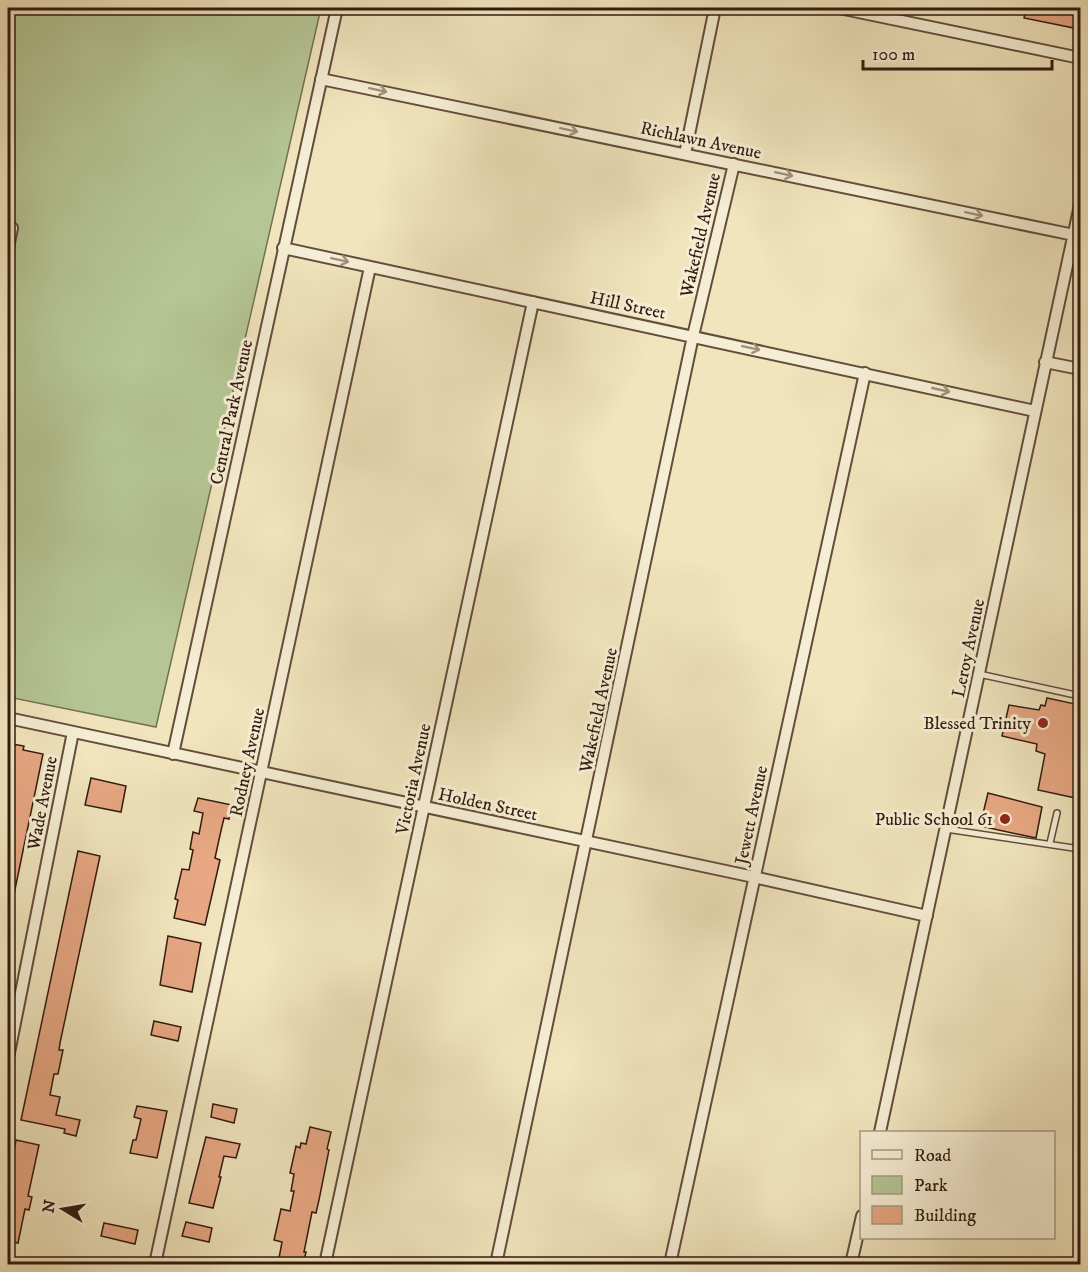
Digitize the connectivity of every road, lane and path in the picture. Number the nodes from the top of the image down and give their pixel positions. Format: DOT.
graph roads {
  1 [pos="337,8"];
  2 [pos="715,8"];
  3 [pos="839,8"];
  4 [pos="1080,58"];
  5 [pos="321,79"];
  6 [pos="685,154"];
  7 [pos="734,164"];
  8 [pos="1080,205"];
  9 [pos="12,228"];
  10 [pos="1074,235"];
  11 [pos="8,248"];
  12 [pos="283,248"];
  13 [pos="370,267"];
  14 [pos="533,302"];
  15 [pos="693,336"];
  16 [pos="1046,362"];
  17 [pos="1080,369"];
  18 [pos="865,373"];
  19 [pos="1035,411"];
  20 [pos="979,674"];
  21 [pos="1080,696"];
  22 [pos="8,718"];
  23 [pos="74,732"];
  24 [pos="173,753"];
  25 [pos="261,772"];
  26 [pos="424,807"];
  27 [pos="1057,813"];
  28 [pos="946,829"];
  29 [pos="587,841"];
  30 [pos="1050,843"];
  31 [pos="1080,849"];
  32 [pos="754,877"];
  33 [pos="927,916"];
  34 [pos="8,1058"];
  35 [pos="880,1131"];
  36 [pos="860,1221"];
  37 [pos="155,1264"];
  38 [pos="325,1264"];
  39 [pos="496,1264"];
  40 [pos="670,1264"];
  41 [pos="851,1264"];
  1 -- 5 [label="street, Central Park Avenue"];
  2 -- 6 [label="street"];
  3 -- 4 [label="street"];
  5 -- 6 [label="street, Richlawn Avenue, one-way"];
  5 -- 12 [label="street, Central Park Avenue"];
  6 -- 7 [label="street, Richlawn Avenue"];
  7 -- 10 [label="street, Richlawn Avenue, one-way"];
  7 -- 15 [label="street, Wakefield Avenue"];
  8 -- 10 [label="street, Leroy Avenue"];
  9 -- 11 [label="street"];
  10 -- 16 [label="street, Leroy Avenue"];
  12 -- 13 [label="street, Hill Street, one-way"];
  12 -- 24 [label="street, Central Park Avenue"];
  13 -- 14 [label="street, Hill Street"];
  13 -- 25 [label="street, Rodney Avenue"];
  14 -- 15 [label="street, Hill Street"];
  14 -- 26 [label="street, Victoria Avenue"];
  15 -- 18 [label="street, Hill Street, one-way"];
  15 -- 29 [label="street, Wakefield Avenue"];
  16 -- 17 [label="street"];
  16 -- 19 [label="street, Leroy Avenue"];
  18 -- 19 [label="street, Hill Street, one-way"];
  18 -- 32 [label="street, Jewett Avenue"];
  19 -- 20 [label="street, Leroy Avenue"];
  20 -- 21 [label="lane"];
  20 -- 28 [label="street, Leroy Avenue"];
  22 -- 23 [label="street, Holden Street"];
  23 -- 24 [label="street, Holden Street"];
  23 -- 34 [label="street, Wade Avenue"];
  24 -- 25 [label="street, Holden Street"];
  25 -- 26 [label="street, Holden Street"];
  25 -- 37 [label="street, Rodney Avenue"];
  26 -- 29 [label="street, Holden Street"];
  26 -- 38 [label="street, Victoria Avenue"];
  27 -- 30 [label="lane"];
  28 -- 30 [label="lane"];
  28 -- 33 [label="street, Leroy Avenue"];
  29 -- 32 [label="street, Holden Street"];
  29 -- 39 [label="street, Wakefield Avenue"];
  30 -- 31 [label="lane"];
  32 -- 33 [label="street, Holden Street"];
  32 -- 40 [label="street, Jewett Avenue"];
  33 -- 35 [label="street, Leroy Avenue"];
  36 -- 41 [label="street"];
}
